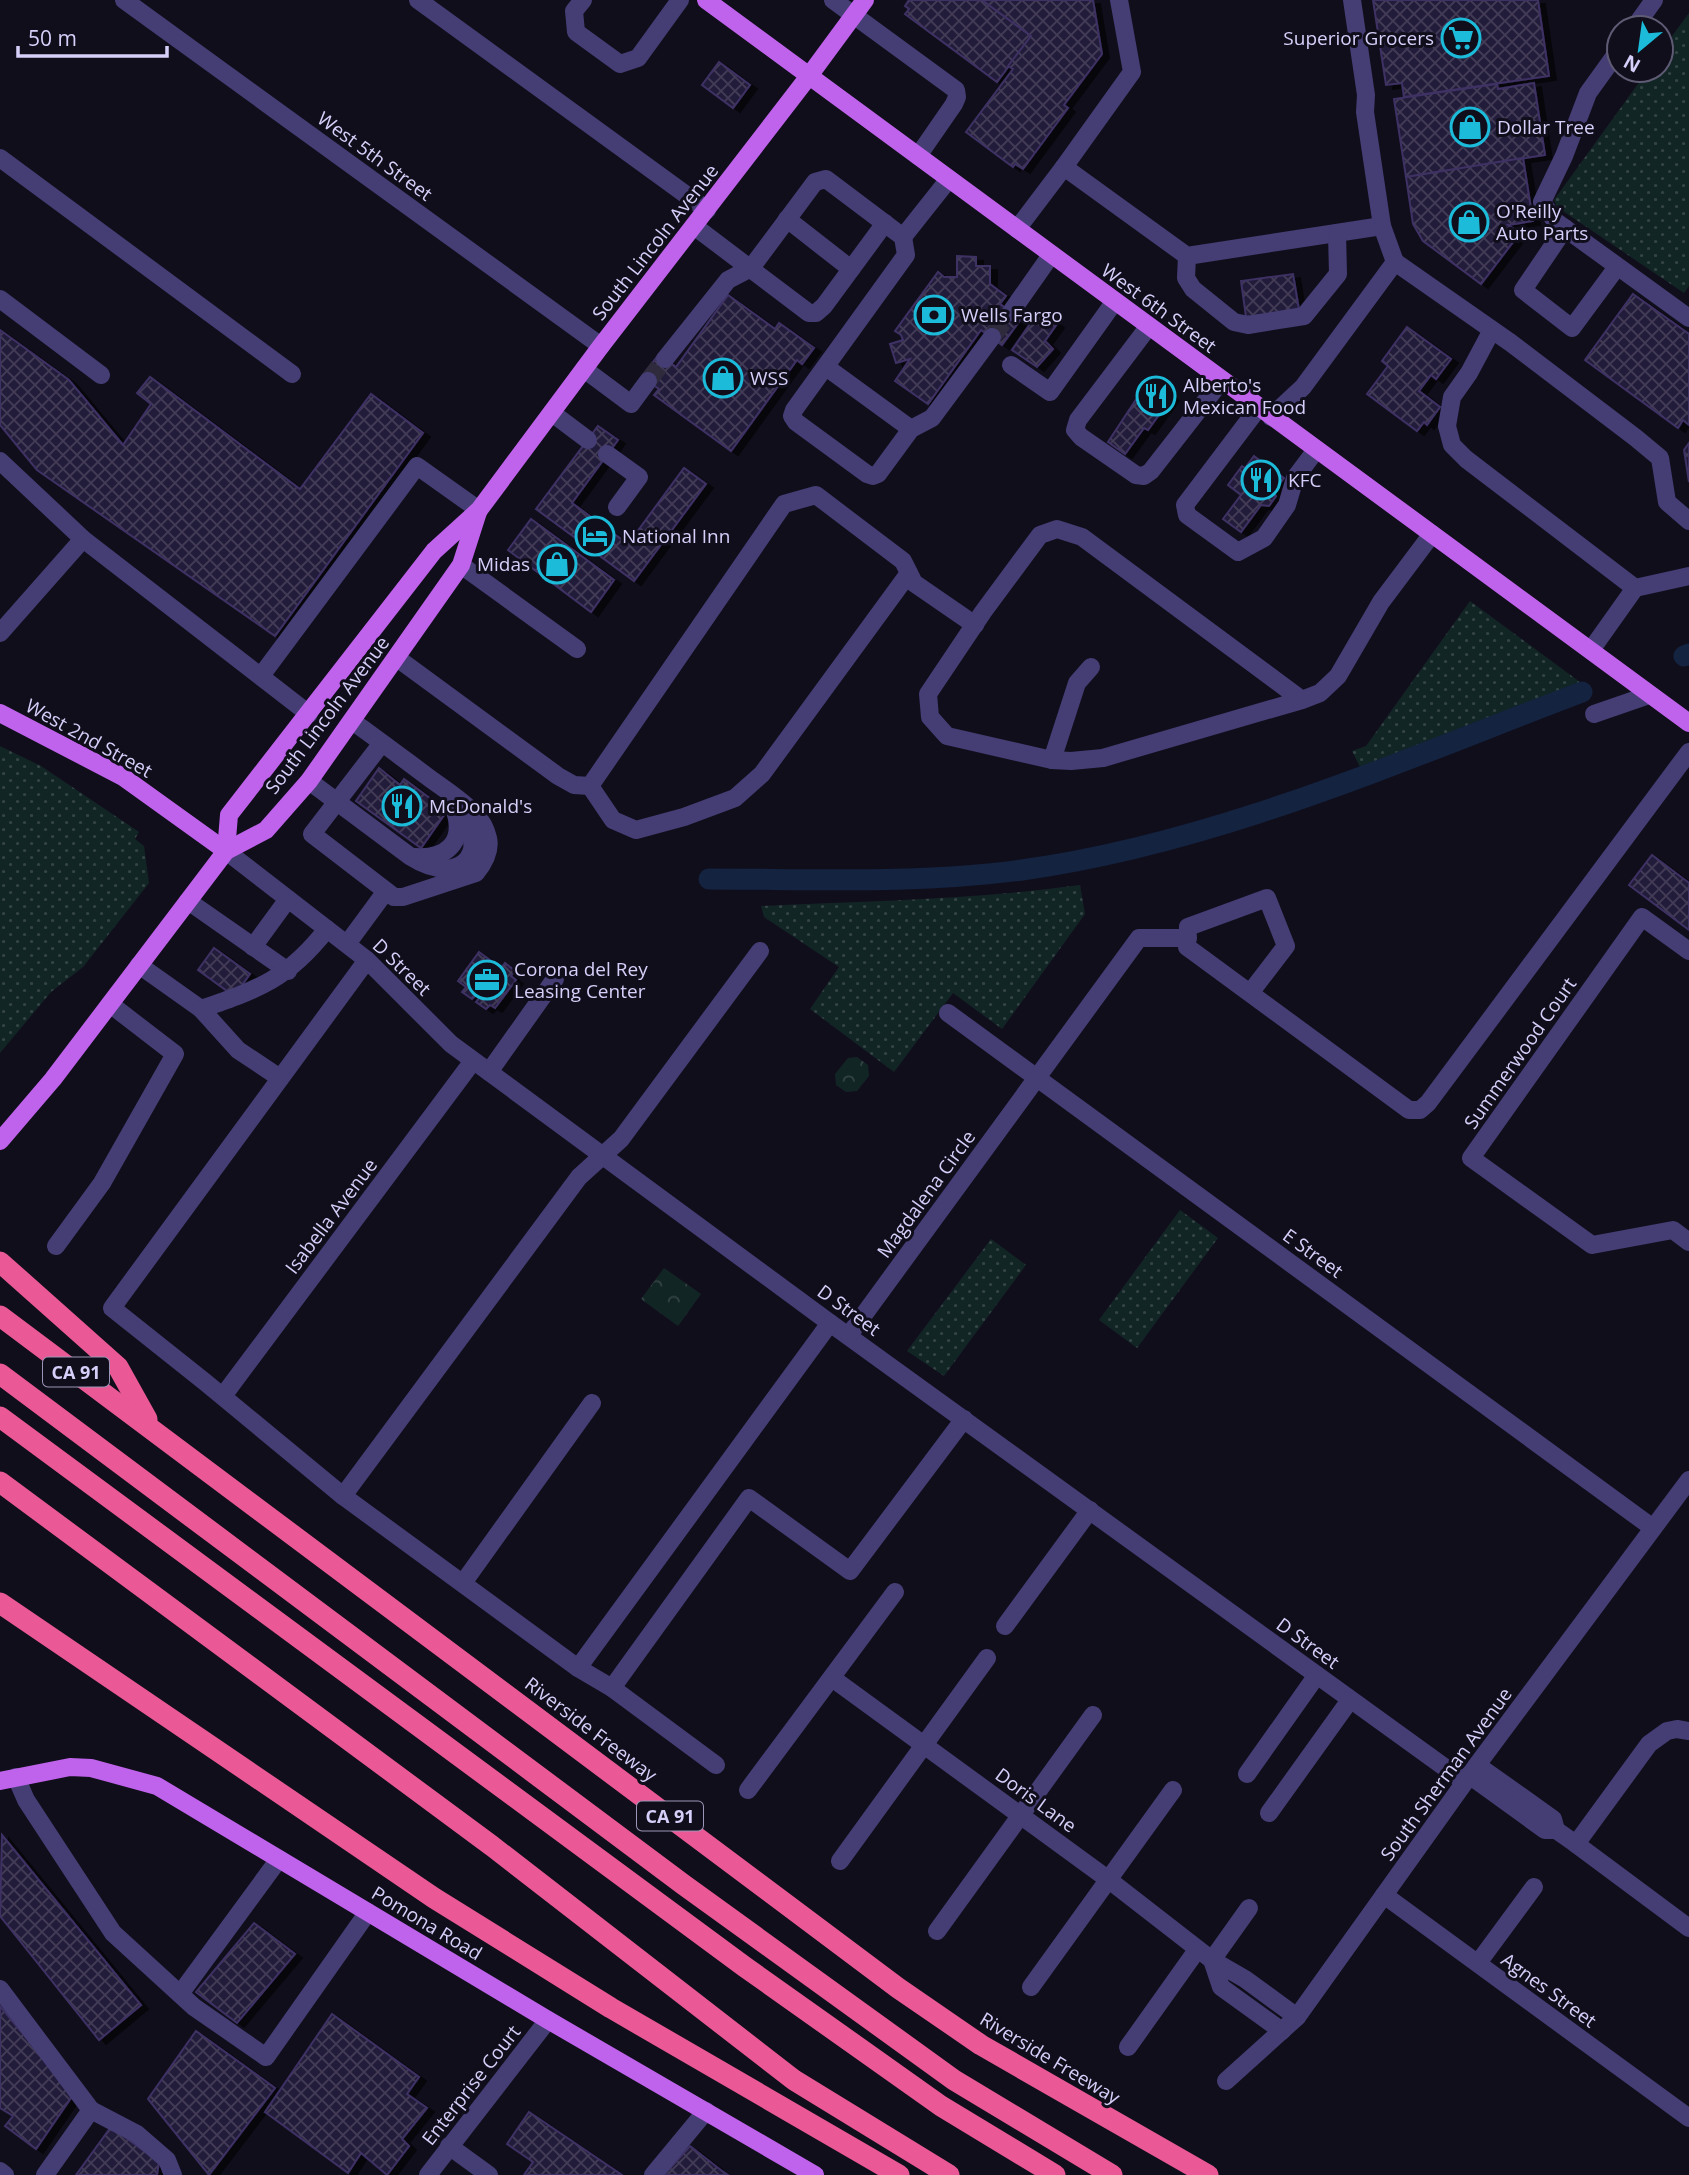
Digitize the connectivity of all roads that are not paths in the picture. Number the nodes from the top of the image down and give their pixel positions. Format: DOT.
graph roads {
  1 [pos="124,0"];
  2 [pos="418,0"];
  3 [pos="583,0"];
  4 [pos="680,0"];
  5 [pos="706,0"];
  6 [pos="833,0"];
  7 [pos="865,0"];
  8 [pos="1119,0"];
  9 [pos="1352,0"];
  10 [pos="853,15"];
  11 [pos="1605,69"];
  12 [pos="810,76"];
  13 [pos="918,156"];
  14 [pos="0,158"];
  15 [pos="1064,167"];
  16 [pos="949,179"];
  17 [pos="706,210"];
  18 [pos="787,219"];
  19 [pos="885,223"];
  20 [pos="694,226"];
  21 [pos="1382,226"];
  22 [pos="1565,228"];
  23 [pos="1017,229"];
  24 [pos="1337,233"];
  25 [pos="903,237"];
  26 [pos="1051,256"];
  27 [pos="1188,256"];
  28 [pos="1395,262"];
  29 [pos="1618,267"];
  30 [pos="751,268"];
  31 [pos="851,269"];
  32 [pos="0,299"];
  33 [pos="1115,301"];
  34 [pos="1011,312"];
  35 [pos="1689,318"];
  36 [pos="1149,326"];
  37 [pos="1492,330"];
  38 [pos="992,337"];
  39 [pos="601,346"];
  40 [pos="665,359"];
  41 [pos="1012,365"];
  42 [pos="826,368"];
  43 [pos="584,369"];
  44 [pos="292,374"];
  45 [pos="101,375"];
  46 [pos="1222,380"];
  47 [pos="648,381"];
  48 [pos="1265,412"];
  49 [pos="552,413"];
  50 [pos="911,429"];
  51 [pos="588,440"];
  52 [pos="1316,450"];
  53 [pos="607,454"];
  54 [pos="0,461"];
  55 [pos="617,508"];
  56 [pos="479,510"];
  57 [pos="1689,521"];
  58 [pos="1432,534"];
  59 [pos="83,539"];
  60 [pos="461,565"];
  61 [pos="909,573"];
  62 [pos="1689,576"];
  63 [pos="1635,588"];
  64 [pos="975,625"];
  65 [pos="0,633"];
  66 [pos="577,649"];
  67 [pos="1591,650"];
  68 [pos="397,658"];
  69 [pos="1091,667"];
  70 [pos="261,676"];
  71 [pos="1649,695"];
  72 [pos="1302,700"];
  73 [pos="0,713"];
  74 [pos="309,714"];
  75 [pos="1594,714"];
  76 [pos="352,721"];
  77 [pos="1689,723"];
  78 [pos="379,746"];
  79 [pos="1689,752"];
  80 [pos="1052,760"];
  81 [pos="309,781"];
  82 [pos="590,786"];
  83 [pos="337,802"];
  84 [pos="454,809"];
  85 [pos="226,851"];
  86 [pos="411,857"];
  87 [pos="449,869"];
  88 [pos="390,894"];
  89 [pos="288,899"];
  90 [pos="188,901"];
  91 [pos="327,929"];
  92 [pos="1188,939"];
  93 [pos="346,944"];
  94 [pos="254,947"];
  95 [pos="760,951"];
  96 [pos="1689,951"];
  97 [pos="367,960"];
  98 [pos="139,965"];
  99 [pos="288,971"];
  100 [pos="555,979"];
  101 [pos="1250,993"];
  102 [pos="110,1004"];
  103 [pos="201,1009"];
  104 [pos="948,1013"];
  105 [pos="473,1061"];
  106 [pos="489,1072"];
  107 [pos="1037,1077"];
  108 [pos="280,1078"];
  109 [pos="0,1141"];
  110 [pos="603,1156"];
  111 [pos="1689,1242"];
  112 [pos="56,1246"];
  113 [pos="0,1262"];
  114 [pos="0,1316"];
  115 [pos="830,1323"];
  116 [pos="849,1335"];
  117 [pos="0,1374"];
  118 [pos="223,1396"];
  119 [pos="592,1403"];
  120 [pos="0,1418"];
  121 [pos="964,1419"];
  122 [pos="152,1427"];
  123 [pos="1689,1480"];
  124 [pos="0,1482"];
  125 [pos="343,1496"];
  126 [pos="1683,1500"];
  127 [pos="1090,1510"];
  128 [pos="1653,1528"];
  129 [pos="463,1583"];
  130 [pos="895,1592"];
  131 [pos="0,1603"];
  132 [pos="1005,1626"];
  133 [pos="987,1658"];
  134 [pos="578,1668"];
  135 [pos="1317,1675"];
  136 [pos="832,1678"];
  137 [pos="612,1688"];
  138 [pos="1350,1700"];
  139 [pos="1093,1714"];
  140 [pos="1689,1731"];
  141 [pos="925,1745"];
  142 [pos="716,1765"];
  143 [pos="1247,1773"];
  144 [pos="1470,1774"];
  145 [pos="8,1779"];
  146 [pos="748,1790"];
  147 [pos="1173,1790"];
  148 [pos="1269,1813"];
  149 [pos="1021,1815"];
  150 [pos="1576,1844"];
  151 [pos="279,1859"];
  152 [pos="840,1861"];
  153 [pos="1109,1880"];
  154 [pos="1534,1887"];
  155 [pos="1384,1895"];
  156 [pos="1249,1908"];
  157 [pos="368,1912"];
  158 [pos="1689,1928"];
  159 [pos="937,1931"];
  160 [pos="1205,1955"];
  161 [pos="1478,1963"];
  162 [pos="1031,1987"];
  163 [pos="0,1989"];
  164 [pos="180,1994"];
  165 [pos="1297,2017"];
  166 [pos="548,2021"];
  167 [pos="1282,2031"];
  168 [pos="1128,2048"];
  169 [pos="1226,2081"];
  170 [pos="91,2110"];
  171 [pos="706,2111"];
  172 [pos="1689,2118"];
  173 [pos="450,2146"];
  174 [pos="0,2171"];
  175 [pos="5,2175"];
  176 [pos="45,2175"];
  177 [pos="173,2175"];
  178 [pos="428,2175"];
  179 [pos="489,2175"];
  180 [pos="653,2175"];
  181 [pos="815,2175"];
  182 [pos="900,2175"];
  183 [pos="948,2175"];
  184 [pos="1055,2175"];
  185 [pos="1112,2175"];
  186 [pos="1208,2175"];
  1 -- 39 [label="street, West 5th Street"];
  2 -- 17 [label="street"];
  3 -- 4 [label="street"];
  5 -- 12 [label="main road, West 6th Street"];
  6 -- 10 [label="street"];
  7 -- 10 [label="main road, South Lincoln Avenue"];
  8 -- 15 [label="street"];
  9 -- 21 [label="street"];
  10 -- 12 [label="main road, South Lincoln Avenue"];
  10 -- 13 [label="street"];
  11 -- 22 [label="street"];
  12 -- 13 [label="main road, West 6th Street"];
  12 -- 17 [label="main road, South Lincoln Avenue"];
  13 -- 16 [label="main road, West 6th Street"];
  14 -- 44 [label="street"];
  15 -- 23 [label="street"];
  15 -- 27 [label="street"];
  16 -- 23 [label="main road, West 6th Street"];
  16 -- 25 [label="street"];
  17 -- 20 [label="main road, South Lincoln Avenue"];
  18 -- 19 [label="street"];
  18 -- 30 [label="street"];
  18 -- 31 [label="street"];
  19 -- 25 [label="street"];
  19 -- 31 [label="street"];
  20 -- 30 [label="street"];
  20 -- 39 [label="main road, South Lincoln Avenue"];
  21 -- 24 [label="street"];
  21 -- 28 [label="street"];
  22 -- 29 [label="street"];
  22 -- 29 [label="street"];
  23 -- 26 [label="main road, West 6th Street"];
  24 -- 27 [label="street"];
  24 -- 27 [label="street"];
  25 -- 42 [label="street"];
  26 -- 33 [label="main road, West 6th Street"];
  26 -- 34 [label="street"];
  28 -- 37 [label="street"];
  28 -- 48 [label="street"];
  29 -- 35 [label="street"];
  30 -- 31 [label="street"];
  30 -- 40 [label="street"];
  32 -- 45 [label="street"];
  33 -- 36 [label="main road, West 6th Street"];
  33 -- 41 [label="street"];
  36 -- 46 [label="main road, West 6th Street"];
  36 -- 46 [label="street"];
  37 -- 57 [label="street"];
  37 -- 63 [label="street"];
  38 -- 50 [label="street"];
  39 -- 43 [label="main road, South Lincoln Avenue"];
  42 -- 50 [label="street"];
  42 -- 50 [label="street"];
  43 -- 47 [label="street"];
  43 -- 49 [label="main road, South Lincoln Avenue"];
  46 -- 48 [label="main road, West 6th Street"];
  48 -- 52 [label="main road, West 6th Street"];
  48 -- 52 [label="street"];
  49 -- 51 [label="street"];
  49 -- 56 [label="main road, South Lincoln Avenue"];
  52 -- 58 [label="main road, West 6th Street"];
  53 -- 55 [label="street"];
  54 -- 59 [label="street"];
  56 -- 60 [label="main road, South Lincoln Avenue"];
  56 -- 70 [label="street"];
  56 -- 74 [label="main road, South Lincoln Avenue"];
  58 -- 67 [label="main road, West 6th Street"];
  58 -- 72 [label="street"];
  59 -- 65 [label="street"];
  59 -- 70 [label="street"];
  60 -- 66 [label="street"];
  60 -- 68 [label="main road, South Lincoln Avenue"];
  61 -- 64 [label="street"];
  61 -- 82 [label="street"];
  61 -- 82 [label="street"];
  62 -- 63 [label="street"];
  63 -- 67 [label="street"];
  64 -- 72 [label="street"];
  64 -- 80 [label="street"];
  67 -- 71 [label="main road, West 6th Street"];
  68 -- 76 [label="main road, South Lincoln Avenue"];
  68 -- 82 [label="street"];
  69 -- 80 [label="street"];
  70 -- 74 [label="street"];
  71 -- 75 [label="street"];
  71 -- 77 [label="main road, West 6th Street"];
  72 -- 80 [label="street"];
  73 -- 85 [label="main road, West 2nd Street"];
  74 -- 85 [label="main road, South Lincoln Avenue"];
  76 -- 78 [label="street"];
  76 -- 81 [label="main road, South Lincoln Avenue"];
  78 -- 83 [label="street"];
  78 -- 84 [label="street"];
  78 -- 88 [label="street"];
  79 -- 101 [label="street"];
  81 -- 83 [label="street"];
  81 -- 85 [label="main road, South Lincoln Avenue"];
  83 -- 86 [label="street"];
  83 -- 88 [label="street"];
  84 -- 86 [label="street"];
  84 -- 87 [label="street"];
  85 -- 89 [label="street, D Street"];
  85 -- 90 [label="main road, South Lincoln Avenue"];
  86 -- 87 [label="street"];
  87 -- 88 [label="street"];
  88 -- 93 [label="street"];
  89 -- 91 [label="street, D Street"];
  89 -- 94 [label="street"];
  90 -- 94 [label="street"];
  90 -- 98 [label="main road, South Lincoln Avenue"];
  91 -- 93 [label="street, D Street"];
  91 -- 99 [label="street"];
  92 -- 101 [label="street"];
  92 -- 101 [label="street"];
  92 -- 107 [label="street, Magdalena Circle"];
  93 -- 97 [label="street, D Street"];
  94 -- 99 [label="street"];
  95 -- 110 [label="street"];
  96 -- 111 [label="street, Summerwood Court"];
  97 -- 105 [label="street, D Street"];
  97 -- 108 [label="street"];
  98 -- 102 [label="main road, South Lincoln Avenue"];
  98 -- 103 [label="street"];
  99 -- 103 [label="street"];
  100 -- 106 [label="street"];
  102 -- 109 [label="main road, South Lincoln Avenue"];
  102 -- 112 [label="street"];
  103 -- 108 [label="street"];
  104 -- 107 [label="street, E Street"];
  105 -- 106 [label="street, D Street"];
  105 -- 118 [label="street, Isabella Avenue"];
  106 -- 110 [label="street, D Street"];
  107 -- 116 [label="street, Magdalena Circle"];
  107 -- 128 [label="street, E Street"];
  108 -- 118 [label="street"];
  110 -- 115 [label="street, D Street"];
  110 -- 125 [label="street"];
  113 -- 122 [label="highway"];
  114 -- 122 [label="highway, Riverside Freeway / CA 91"];
  115 -- 116 [label="street, D Street"];
  115 -- 134 [label="street"];
  116 -- 121 [label="street, D Street"];
  117 -- 185 [label="highway"];
  118 -- 125 [label="street"];
  119 -- 129 [label="street"];
  120 -- 184 [label="highway"];
  121 -- 127 [label="street, D Street"];
  121 -- 137 [label="street"];
  122 -- 186 [label="highway, Riverside Freeway / CA 91"];
  123 -- 126 [label="street, South Sherman Avenue"];
  124 -- 183 [label="highway"];
  125 -- 129 [label="street"];
  126 -- 128 [label="street, South Sherman Avenue"];
  127 -- 132 [label="street"];
  127 -- 135 [label="street, D Street"];
  128 -- 144 [label="street, South Sherman Avenue"];
  129 -- 134 [label="street"];
  130 -- 136 [label="street"];
  131 -- 182 [label="highway"];
  133 -- 141 [label="street"];
  134 -- 137 [label="street"];
  135 -- 138 [label="street, D Street"];
  135 -- 143 [label="street"];
  136 -- 141 [label="street, Doris Lane"];
  136 -- 146 [label="street"];
  137 -- 142 [label="street"];
  138 -- 144 [label="street, D Street"];
  138 -- 148 [label="street"];
  139 -- 149 [label="street"];
  140 -- 150 [label="street"];
  141 -- 149 [label="street, Doris Lane"];
  141 -- 152 [label="street"];
  144 -- 150 [label="street, D Street"];
  144 -- 155 [label="street, South Sherman Avenue"];
  145 -- 151 [label="main road, Pomona Road"];
  145 -- 164 [label="street"];
  147 -- 153 [label="street"];
  149 -- 153 [label="street, Doris Lane"];
  149 -- 159 [label="street"];
  150 -- 158 [label="street, D Street"];
  151 -- 157 [label="main road, Pomona Road"];
  151 -- 164 [label="street"];
  153 -- 160 [label="street, Doris Lane"];
  153 -- 162 [label="street"];
  154 -- 161 [label="street"];
  155 -- 161 [label="street, Agnes Street"];
  155 -- 165 [label="street, South Sherman Avenue"];
  156 -- 160 [label="street"];
  157 -- 164 [label="street"];
  157 -- 166 [label="main road, Pomona Road"];
  160 -- 165 [label="street, Doris Lane"];
  160 -- 167 [label="street, Doris Lane"];
  160 -- 168 [label="street"];
  161 -- 172 [label="street, Agnes Street"];
  163 -- 170 [label="street"];
  165 -- 167 [label="street, South Sherman Avenue"];
  166 -- 171 [label="main road, Pomona Road"];
  166 -- 173 [label="street, Enterprise Court"];
  167 -- 169 [label="street, South Sherman Avenue"];
  170 -- 176 [label="street"];
  170 -- 177 [label="street"];
  171 -- 180 [label="street"];
  171 -- 181 [label="main road, Pomona Road"];
  173 -- 178 [label="street, Enterprise Court"];
  173 -- 179 [label="street"];
  174 -- 175 [label="street"];
}
